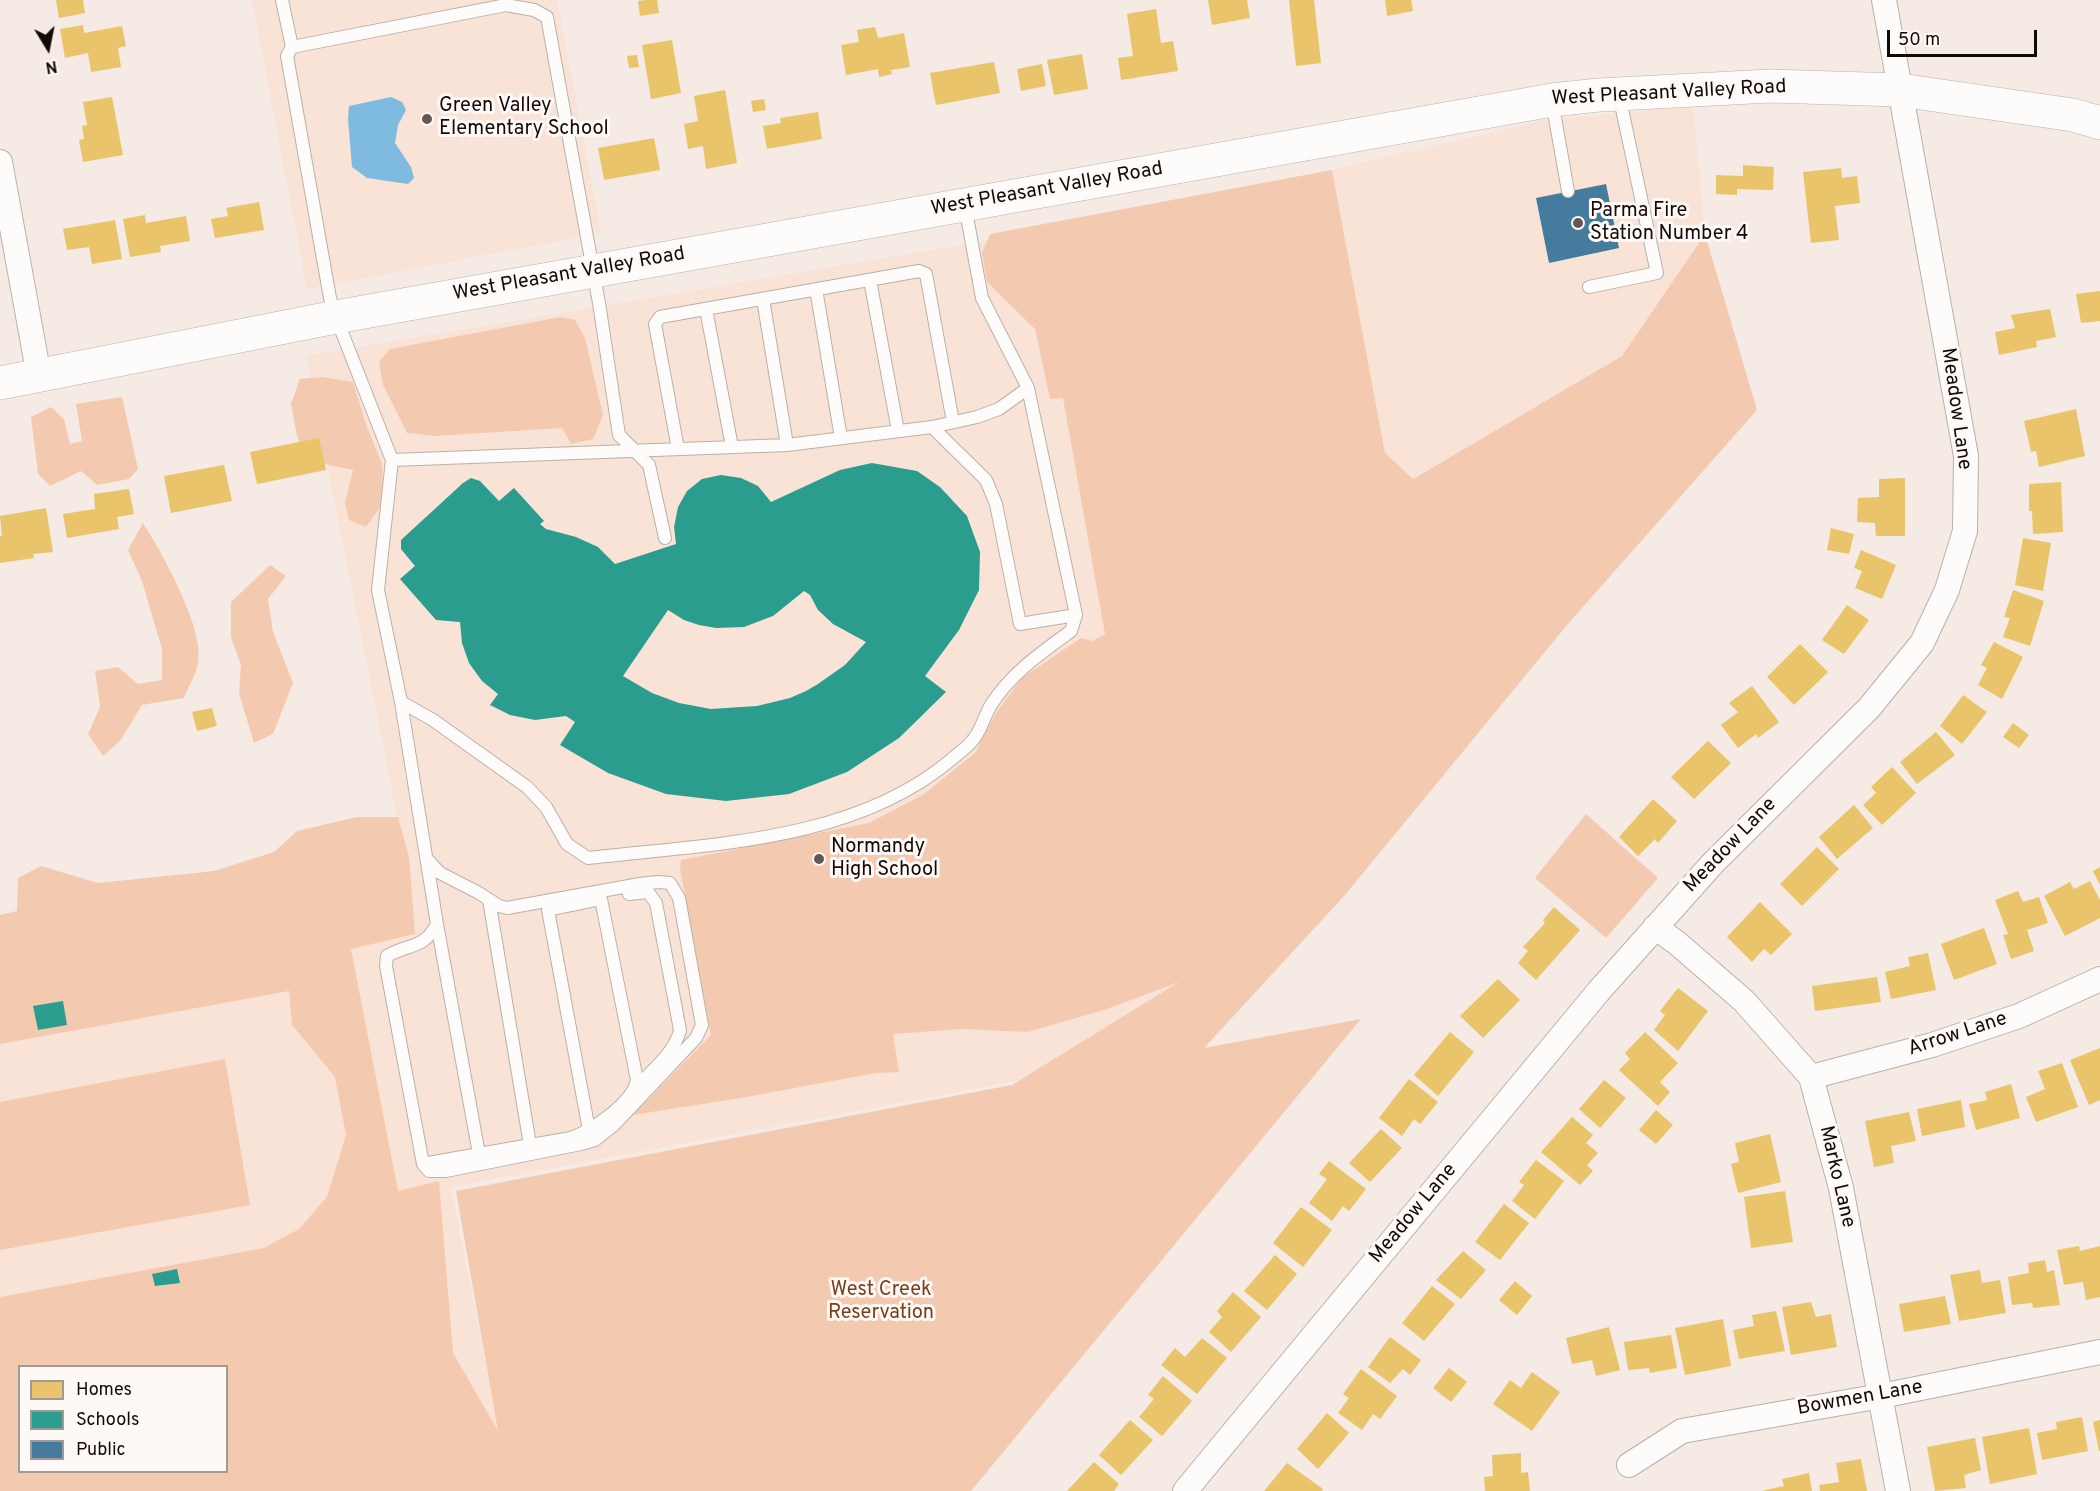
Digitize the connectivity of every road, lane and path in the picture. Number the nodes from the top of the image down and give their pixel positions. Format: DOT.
graph roads {
  1 [pos="282,0"];
  2 [pos="1884,0"];
  3 [pos="292,47"];
  4 [pos="1900,90"];
  5 [pos="1619,94"];
  6 [pos="1552,100"];
  7 [pos="2100,123"];
  8 [pos="0,162"];
  9 [pos="1568,191"];
  10 [pos="965,205"];
  11 [pos="593,271"];
  12 [pos="870,280"];
  13 [pos="1589,288"];
  14 [pos="816,289"];
  15 [pos="763,299"];
  16 [pos="706,309"];
  17 [pos="336,317"];
  18 [pos="39,376"];
  19 [pos="0,383"];
  20 [pos="1028,388"];
  21 [pos="953,422"];
  22 [pos="932,427"];
  23 [pos="898,431"];
  24 [pos="841,438"];
  25 [pos="787,445"];
  26 [pos="732,447"];
  27 [pos="678,449"];
  28 [pos="633,450"];
  29 [pos="392,460"];
  30 [pos="665,538"];
  31 [pos="1076,615"];
  32 [pos="401,702"];
  33 [pos="427,859"];
  34 [pos="601,899"];
  35 [pos="489,900"];
  36 [pos="437,924"];
  37 [pos="1655,927"];
  38 [pos="2100,979"];
  39 [pos="1811,1077"];
  40 [pos="635,1089"];
  41 [pos="589,1130"];
  42 [pos="530,1145"];
  43 [pos="479,1154"];
  44 [pos="423,1164"];
  45 [pos="2100,1352"];
  46 [pos="1881,1396"];
  47 [pos="1629,1465"];
  48 [pos="1185,1491"];
  49 [pos="1898,1491"];
  1 -- 3 [label="lane"];
  2 -- 4 [label="street, Meadow Lane"];
  3 -- 11 [label="lane"];
  3 -- 17 [label="lane"];
  4 -- 5 [label="main road, West Pleasant Valley Road"];
  4 -- 7 [label="main road, West Pleasant Valley Road"];
  4 -- 37 [label="street, Meadow Lane"];
  5 -- 6 [label="main road, West Pleasant Valley Road"];
  5 -- 13 [label="lane"];
  6 -- 9 [label="lane"];
  6 -- 10 [label="main road, West Pleasant Valley Road"];
  8 -- 18 [label="street"];
  10 -- 11 [label="main road, West Pleasant Valley Road"];
  10 -- 20 [label="lane"];
  11 -- 17 [label="main road, West Pleasant Valley Road"];
  11 -- 28 [label="lane"];
  12 -- 14 [label="lane"];
  12 -- 21 [label="lane"];
  12 -- 23 [label="lane"];
  14 -- 15 [label="lane"];
  14 -- 24 [label="lane"];
  15 -- 16 [label="lane"];
  15 -- 25 [label="lane"];
  16 -- 26 [label="lane"];
  16 -- 27 [label="lane"];
  17 -- 18 [label="main road, West Pleasant Valley Road"];
  17 -- 29 [label="lane"];
  18 -- 19 [label="main road, West Pleasant Valley Road"];
  20 -- 21 [label="lane"];
  20 -- 31 [label="lane"];
  21 -- 22 [label="lane"];
  22 -- 23 [label="lane"];
  22 -- 31 [label="lane"];
  23 -- 24 [label="lane"];
  24 -- 25 [label="lane"];
  25 -- 26 [label="lane"];
  26 -- 27 [label="lane"];
  27 -- 28 [label="lane"];
  28 -- 29 [label="lane"];
  28 -- 30 [label="lane"];
  29 -- 32 [label="lane"];
  31 -- 32 [label="lane"];
  32 -- 33 [label="lane"];
  33 -- 35 [label="lane"];
  33 -- 36 [label="lane"];
  34 -- 40 [label="lane"];
  34 -- 40 [label="lane"];
  34 -- 41 [label="lane"];
  35 -- 42 [label="lane"];
  35 -- 44 [label="lane"];
  36 -- 43 [label="lane"];
  36 -- 44 [label="lane"];
  37 -- 39 [label="street, Marko Lane"];
  37 -- 48 [label="street, Meadow Lane"];
  38 -- 39 [label="street, Arrow Lane"];
  39 -- 46 [label="street, Marko Lane"];
  40 -- 41 [label="lane"];
  41 -- 42 [label="lane"];
  42 -- 43 [label="lane"];
  43 -- 44 [label="lane"];
  45 -- 46 [label="street, Bowmen Lane"];
  46 -- 47 [label="street, Bowmen Lane"];
  46 -- 49 [label="street, Marko Lane"];
}
